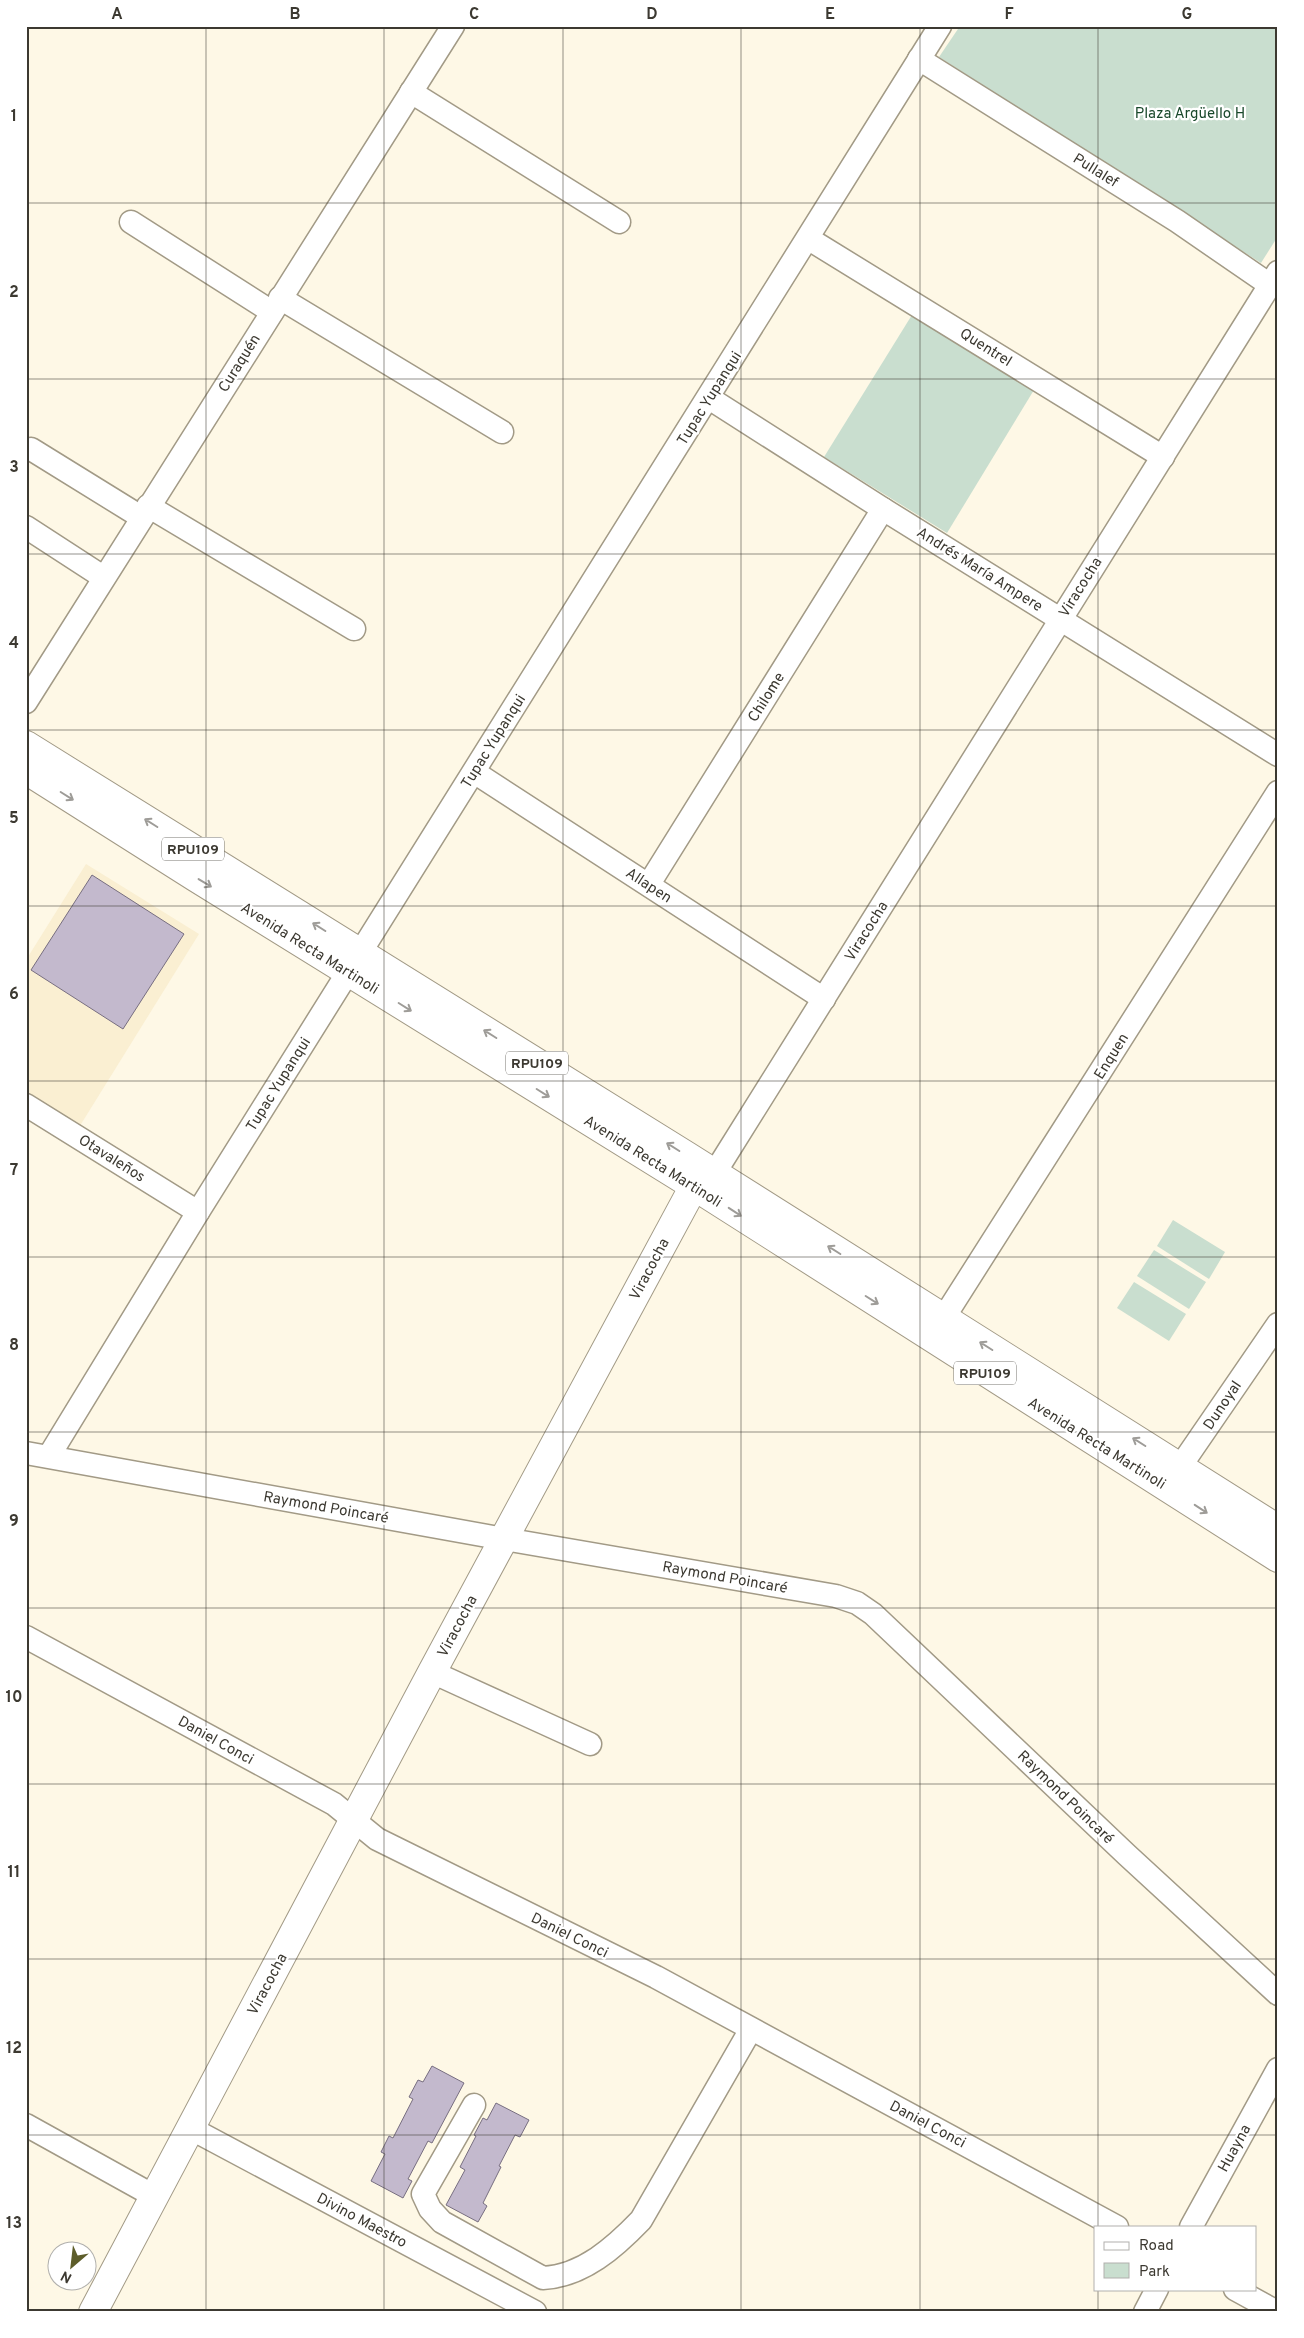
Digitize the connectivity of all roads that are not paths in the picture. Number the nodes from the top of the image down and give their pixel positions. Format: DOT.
graph roads {
  1 [pos="453,26"];
  2 [pos="940,26"];
  3 [pos="919,59"];
  4 [pos="411,92"];
  5 [pos="132,222"];
  6 [pos="620,222"];
  7 [pos="809,239"];
  8 [pos="1274,279"];
  9 [pos="276,305"];
  10 [pos="709,398"];
  11 [pos="502,432"];
  12 [pos="32,448"];
  13 [pos="1162,457"];
  14 [pos="883,510"];
  15 [pos="145,512"];
  16 [pos="26,527"];
  17 [pos="103,577"];
  18 [pos="1060,618"];
  19 [pos="354,628"];
  20 [pos="26,702"];
  21 [pos="26,745"];
  22 [pos="1278,756"];
  23 [pos="26,770"];
  24 [pos="474,772"];
  25 [pos="1278,792"];
  26 [pos="648,884"];
  27 [pos="355,962"];
  28 [pos="824,999"];
  29 [pos="26,1104"];
  30 [pos="704,1180"];
  31 [pos="198,1212"];
  32 [pos="944,1319"];
  33 [pos="1278,1324"];
  34 [pos="26,1452"];
  35 [pos="49,1456"];
  36 [pos="1174,1477"];
  37 [pos="1278,1529"];
  38 [pos="504,1539"];
  39 [pos="1278,1558"];
  40 [pos="26,1637"];
  41 [pos="432,1672"];
  42 [pos="590,1744"];
  43 [pos="354,1819"];
  44 [pos="1278,1994"];
  45 [pos="751,2029"];
  46 [pos="1278,2069"];
  47 [pos="474,2105"];
  48 [pos="26,2125"];
  49 [pos="190,2128"];
  50 [pos="154,2196"];
  51 [pos="1115,2226"];
  52 [pos="1192,2226"];
  53 [pos="1156,2290"];
  54 [pos="1236,2290"];
  55 [pos="92,2312"];
  56 [pos="535,2312"];
  57 [pos="1145,2312"];
  58 [pos="1277,2312"];
  1 -- 4 [label="street, Curaquén"];
  2 -- 3 [label="street, Tupac Yupanqui"];
  3 -- 7 [label="street, Tupac Yupanqui"];
  3 -- 8 [label="street, Pullalef"];
  4 -- 6 [label="street"];
  4 -- 9 [label="street, Curaquén"];
  5 -- 9 [label="street"];
  7 -- 10 [label="street, Tupac Yupanqui"];
  7 -- 13 [label="street, Quentrel"];
  8 -- 13 [label="street, Viracocha"];
  9 -- 11 [label="street"];
  9 -- 15 [label="street, Curaquén"];
  10 -- 14 [label="street, Andrés María Ampere"];
  10 -- 24 [label="street, Tupac Yupanqui"];
  12 -- 15 [label="street"];
  13 -- 18 [label="street, Viracocha"];
  14 -- 18 [label="street, Andrés María Ampere"];
  14 -- 26 [label="street, Chilome"];
  15 -- 17 [label="street, Curaquén"];
  15 -- 19 [label="street"];
  16 -- 17 [label="street"];
  17 -- 20 [label="street, Curaquén"];
  18 -- 22 [label="street, Andrés María Ampere"];
  18 -- 28 [label="street, Viracocha"];
  27 -- 21 [label="main road, Avenida Recta Martinoli / RPU109, one-way"];
  23 -- 27 [label="main road, Avenida Recta Martinoli / RPU109, one-way"];
  24 -- 26 [label="street, Allapen"];
  24 -- 27 [label="street, Tupac Yupanqui"];
  25 -- 32 [label="street, Enquen"];
  26 -- 28 [label="street, Allapen"];
  27 -- 30 [label="main road, Avenida Recta Martinoli / RPU109"];
  27 -- 31 [label="street, Tupac Yupanqui"];
  28 -- 30 [label="street, Viracocha"];
  29 -- 31 [label="street, Otavaleños"];
  32 -- 30 [label="main road, Avenida Recta Martinoli / RPU109, one-way"];
  30 -- 36 [label="main road, Avenida Recta Martinoli / RPU109, one-way"];
  30 -- 38 [label="main road, Viracocha"];
  31 -- 35 [label="street, Tupac Yupanqui"];
  36 -- 32 [label="main road, Avenida Recta Martinoli / RPU109, one-way"];
  33 -- 36 [label="street, Dunoyal"];
  34 -- 35 [label="street, Raymond Poincaré"];
  35 -- 38 [label="street, Raymond Poincaré"];
  36 -- 37 [label="main road, Avenida Recta Martinoli / RPU109"];
  36 -- 39 [label="main road, Avenida Recta Martinoli / RPU109, one-way"];
  38 -- 41 [label="main road, Viracocha"];
  38 -- 44 [label="street, Raymond Poincaré"];
  40 -- 43 [label="street, Daniel Conci"];
  41 -- 42 [label="street"];
  41 -- 43 [label="main road, Viracocha"];
  43 -- 45 [label="street, Daniel Conci"];
  43 -- 49 [label="main road, Viracocha"];
  45 -- 47 [label="street"];
  45 -- 51 [label="street, Daniel Conci"];
  46 -- 52 [label="street, Huayna"];
  48 -- 50 [label="street"];
  49 -- 50 [label="main road, Viracocha"];
  49 -- 56 [label="street, Divino Maestro"];
  50 -- 55 [label="main road, Viracocha"];
  53 -- 57 [label="street"];
  54 -- 58 [label="street"];
}
